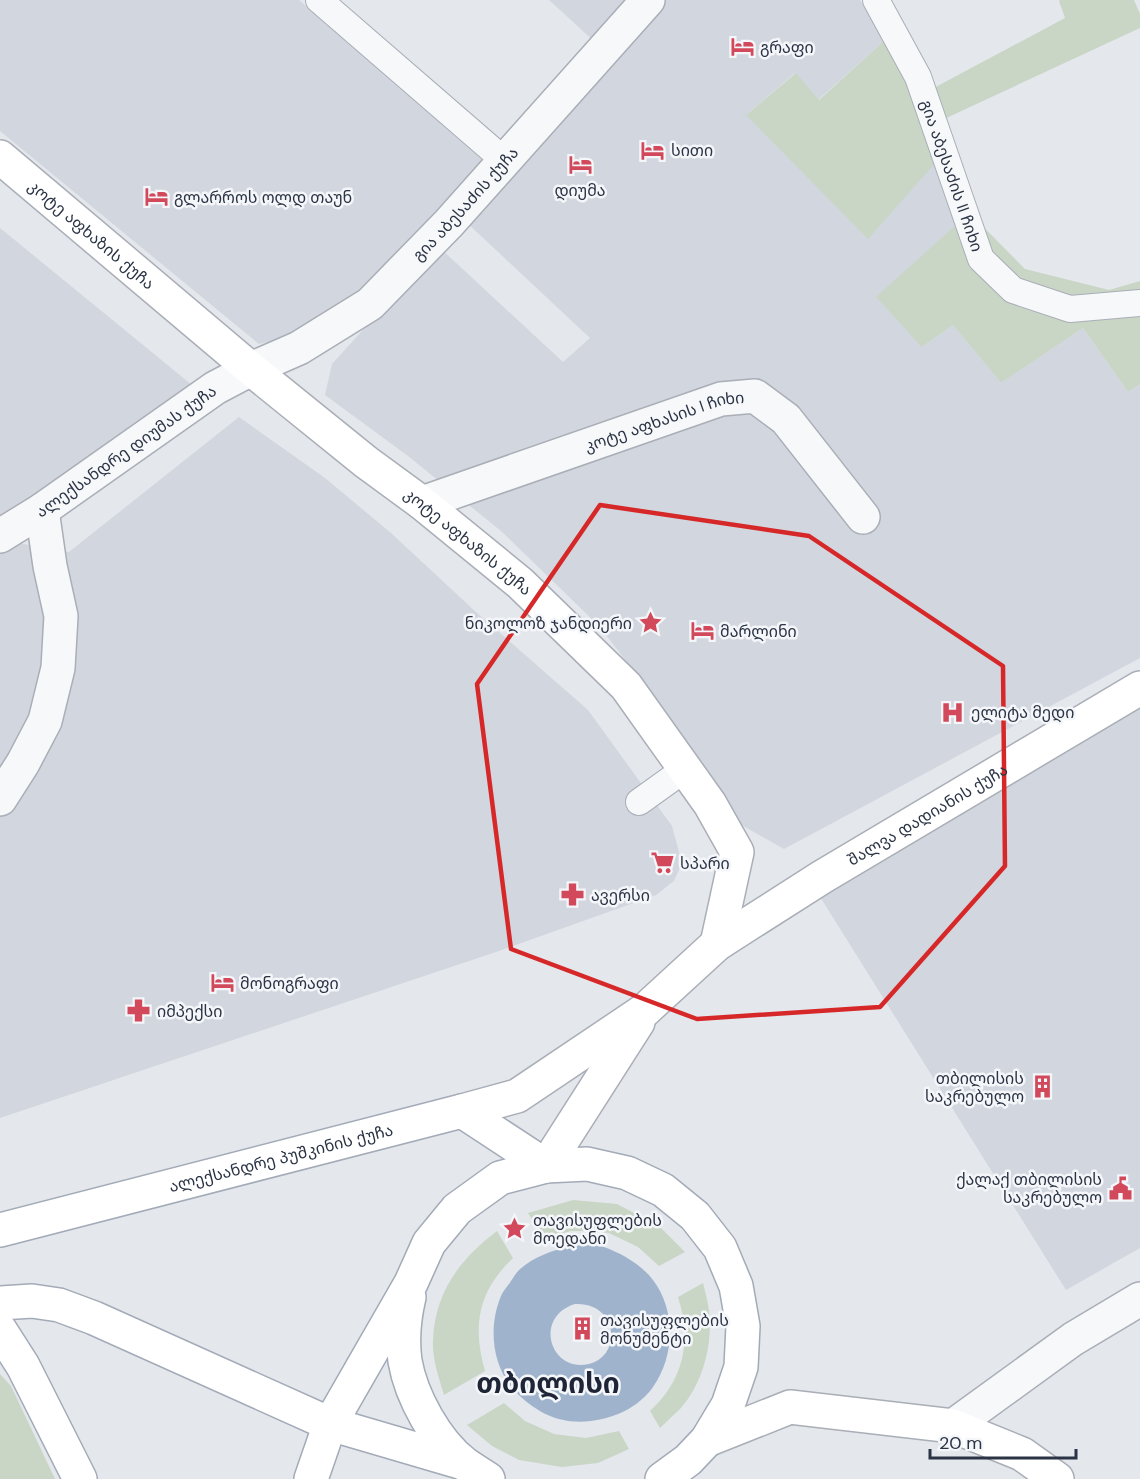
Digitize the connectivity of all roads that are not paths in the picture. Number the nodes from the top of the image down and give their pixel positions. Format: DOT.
graph roads {
  1 [pos="319,0"];
  2 [pos="648,0"];
  3 [pos="876,0"];
  4 [pos="0,157"];
  5 [pos="504,161"];
  6 [pos="1140,303"];
  7 [pos="251,369"];
  8 [pos="422,503"];
  9 [pos="42,510"];
  10 [pos="862,517"];
  11 [pos="0,536"];
  12 [pos="1140,688"];
  13 [pos="685,769"];
  14 [pos="0,799"];
  15 [pos="639,802"];
  16 [pos="717,944"];
  17 [pos="645,1010"];
  18 [pos="462,1111"];
  19 [pos="546,1166"];
  20 [pos="0,1230"];
  21 [pos="411,1283"];
  22 [pos="1140,1299"];
  23 [pos="0,1303"];
  24 [pos="0,1330"];
  25 [pos="330,1424"];
  26 [pos="953,1426"];
  27 [pos="707,1440"];
  28 [pos="476,1471"];
  29 [pos="80,1479"];
  30 [pos="311,1479"];
  31 [pos="662,1479"];
  32 [pos="1057,1479"];
  1 -- 5 [label="lane"];
  2 -- 5 [label="street, გია აბესაძის ქუჩა"];
  3 -- 6 [label="lane, გია აბესაძის II ჩიხი"];
  4 -- 7 [label="main road, კოტე აფხაზის ქუჩა"];
  5 -- 7 [label="street, გია აბესაძის ქუჩა"];
  7 -- 8 [label="main road, კოტე აფხაზის ქუჩა"];
  7 -- 9 [label="street, ალექსანდრე დიუმას ქუჩა"];
  8 -- 10 [label="street, კოტე აფხასის I ჩიხი"];
  8 -- 13 [label="main road, კოტე აფხაზის ქუჩა"];
  9 -- 11 [label="street, ალექსანდრე დიუმას ქუჩა"];
  9 -- 14 [label="street"];
  12 -- 16 [label="main road, შალვა დადიანის ქუჩა"];
  13 -- 15 [label="lane"];
  13 -- 16 [label="main road, კოტე აფხაზის ქუჩა"];
  16 -- 17 [label="main road"];
  17 -- 18 [label="main road, ალექსანდრე პუშკინის ქუჩა"];
  17 -- 19 [label="main road"];
  18 -- 19 [label="main road"];
  18 -- 20 [label="main road, ალექსანდრე პუშკინის ქუჩა"];
  19 -- 21 [label="main road"];
  19 -- 27 [label="main road"];
  21 -- 25 [label="main road"];
  21 -- 28 [label="main road"];
  22 -- 26 [label="street"];
  23 -- 25 [label="main road"];
  24 -- 29 [label="main road"];
  25 -- 28 [label="main road"];
  25 -- 30 [label="main road"];
  26 -- 27 [label="main road"];
  26 -- 32 [label="main road"];
  27 -- 31 [label="main road"];
}
